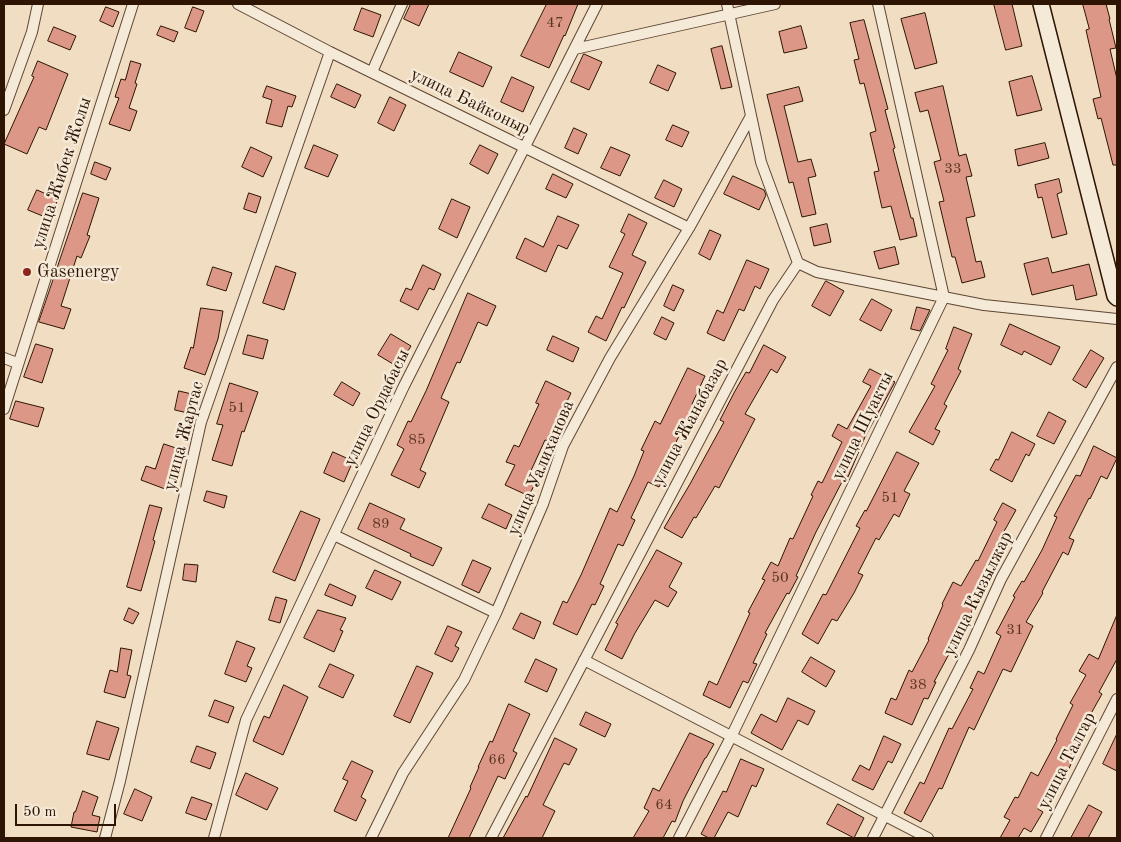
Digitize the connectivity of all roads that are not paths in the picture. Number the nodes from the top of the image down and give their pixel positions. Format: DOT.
graph roads {
  1 [pos="38,4"];
  2 [pos="133,4"];
  3 [pos="238,4"];
  4 [pos="402,4"];
  5 [pos="597,4"];
  6 [pos="727,4"];
  7 [pos="776,4"];
  8 [pos="878,4"];
  9 [pos="1040,4"];
  10 [pos="730,14"];
  11 [pos="575,50"];
  12 [pos="330,52"];
  13 [pos="372,72"];
  14 [pos="4,110"];
  15 [pos="751,116"];
  16 [pos="525,147"];
  17 [pos="688,228"];
  18 [pos="798,263"];
  19 [pos="944,297"];
  20 [pos="1117,298"];
  21 [pos="1117,319"];
  22 [pos="4,358"];
  23 [pos="17,363"];
  24 [pos="1117,367"];
  25 [pos="4,409"];
  26 [pos="334,535"];
  27 [pos="496,613"];
  28 [pos="584,660"];
  29 [pos="1117,699"];
  30 [pos="731,736"];
  31 [pos="885,816"];
  32 [pos="105,838"];
  33 [pos="214,838"];
  34 [pos="371,838"];
  35 [pos="491,838"];
  36 [pos="679,838"];
  37 [pos="874,838"];
  38 [pos="928,838"];
  39 [pos="1046,838"];
  1 -- 14 [label="street"];
  2 -- 23 [label="street, улица Жибек Жолы"];
  3 -- 12 [label="street, улица Байконыр"];
  4 -- 13 [label="street"];
  5 -- 11 [label="street, улица Ордабасы"];
  6 -- 10 [label="street"];
  7 -- 10 [label="street"];
  8 -- 19 [label="street"];
  9 -- 20 [label="street"];
  10 -- 11 [label="street"];
  10 -- 15 [label="street"];
  11 -- 16 [label="street, улица Ордабасы"];
  12 -- 13 [label="street, улица Байконыр"];
  12 -- 32 [label="street, улица Жартас"];
  13 -- 16 [label="street, улица Байконыр"];
  15 -- 17 [label="street, улица Уалиханова"];
  15 -- 18 [label="street"];
  16 -- 17 [label="street, улица Байконыр"];
  16 -- 26 [label="street, улица Ордабасы"];
  17 -- 27 [label="street, улица Уалиханова"];
  18 -- 19 [label="street"];
  18 -- 28 [label="street, улица Жанабазар"];
  19 -- 21 [label="street"];
  19 -- 30 [label="street, улица Шуакты"];
  22 -- 23 [label="street"];
  23 -- 25 [label="street, улица Жибек Жолы"];
  24 -- 31 [label="street, улица Кызылжар"];
  26 -- 27 [label="street"];
  26 -- 33 [label="street, улица Ордабасы"];
  27 -- 34 [label="street, улица Уалиханова"];
  28 -- 30 [label="street"];
  28 -- 35 [label="street, улица Жанабазар"];
  29 -- 39 [label="street, улица Талгар"];
  30 -- 31 [label="street"];
  30 -- 36 [label="street, улица Шуакты"];
  31 -- 37 [label="street, улица Кызылжар"];
  31 -- 38 [label="street"];
}
